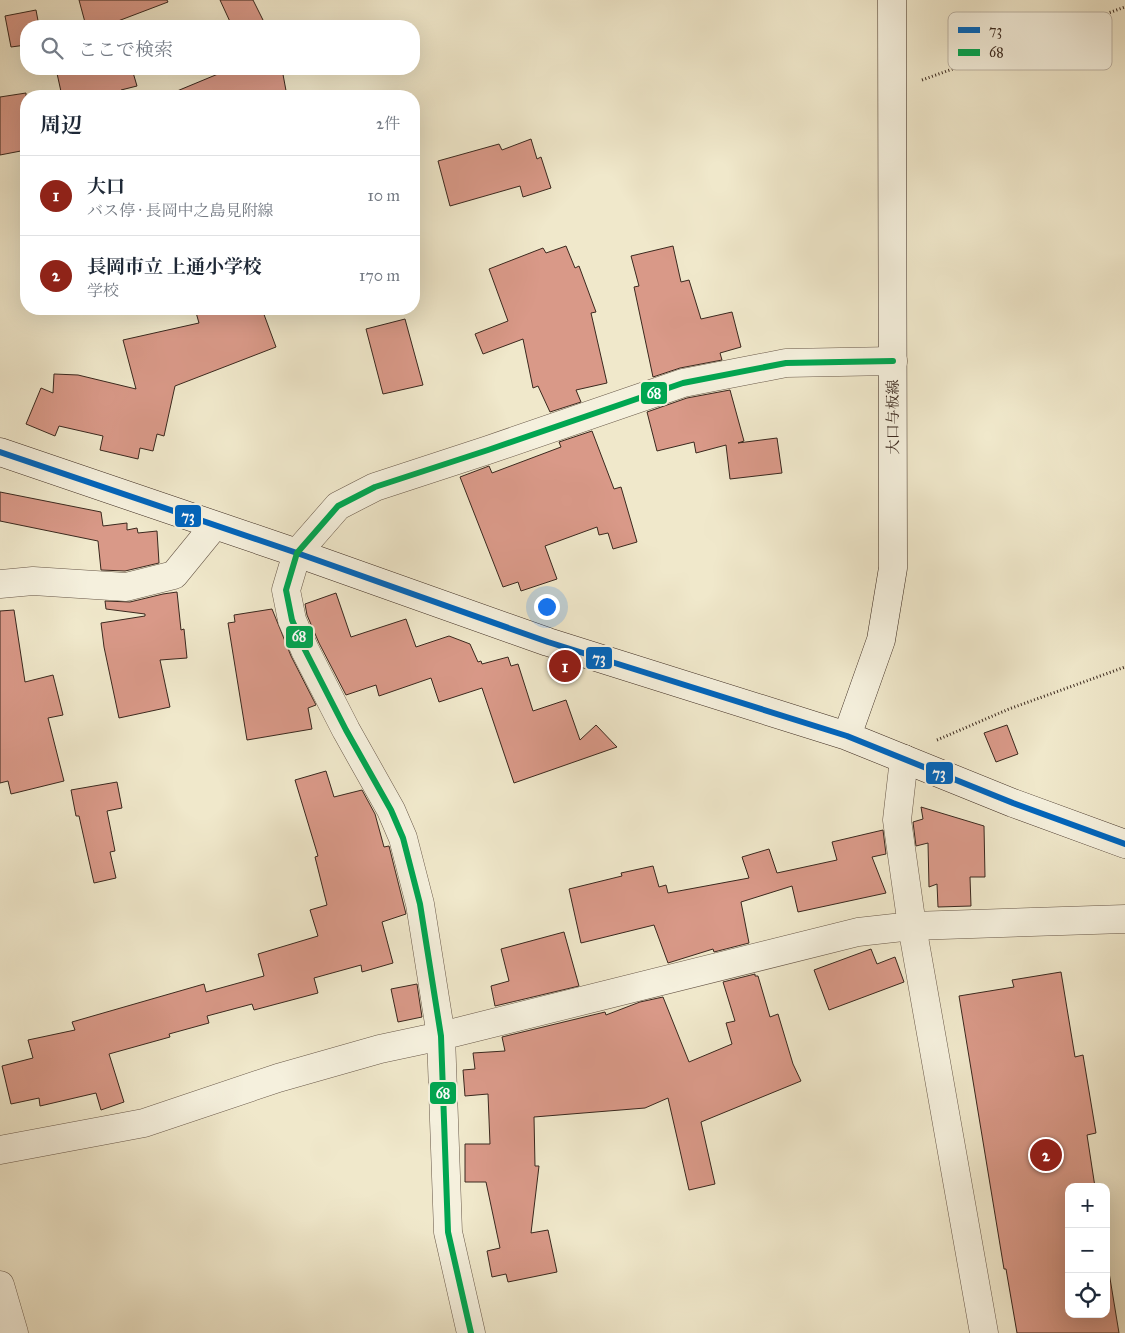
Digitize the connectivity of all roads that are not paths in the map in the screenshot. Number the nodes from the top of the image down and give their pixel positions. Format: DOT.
graph roads {
  1 [pos="892,0"];
  2 [pos="893,361"];
  3 [pos="0,452"];
  4 [pos="214,526"];
  5 [pos="297,553"];
  6 [pos="0,584"];
  7 [pos="847,736"];
  8 [pos="904,759"];
  9 [pos="1125,844"];
  10 [pos="1125,919"];
  11 [pos="912,926"];
  12 [pos="441,1036"];
  13 [pos="0,1150"];
  14 [pos="0,1285"];
  15 [pos="14,1333"];
  16 [pos="471,1333"];
  17 [pos="984,1333"];
  1 -- 2 [label="street, 大口与板線"];
  2 -- 5 [label="street"];
  2 -- 7 [label="street, 大口与板線"];
  3 -- 4 [label="street"];
  4 -- 5 [label="street"];
  4 -- 6 [label="street"];
  5 -- 7 [label="street"];
  5 -- 12 [label="street"];
  7 -- 8 [label="street"];
  8 -- 9 [label="street"];
  8 -- 11 [label="street"];
  10 -- 11 [label="street"];
  11 -- 12 [label="street"];
  11 -- 17 [label="street"];
  12 -- 13 [label="street"];
  12 -- 16 [label="street"];
  14 -- 15 [label="street"];
}
